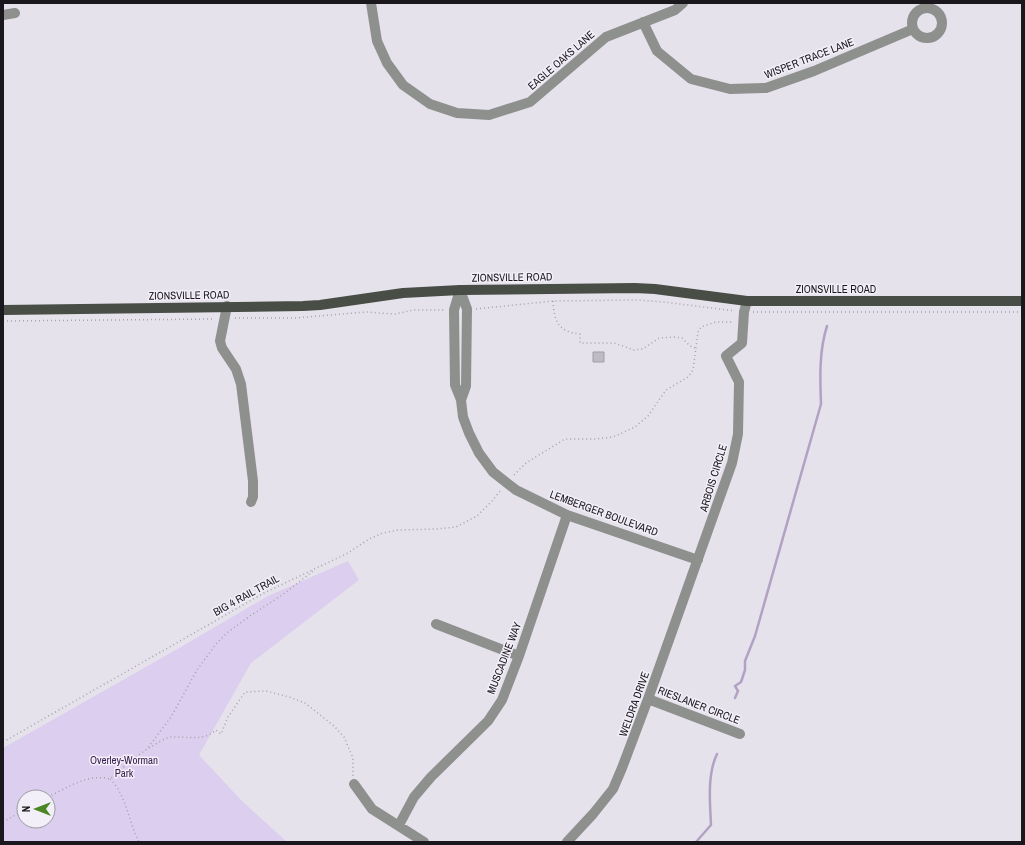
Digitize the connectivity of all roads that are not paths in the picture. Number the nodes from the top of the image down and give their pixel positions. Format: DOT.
graph roads {
  1 [pos="371,3"];
  2 [pos="683,3"];
  3 [pos="15,13"];
  4 [pos="3,15"];
  5 [pos="643,22"];
  6 [pos="913,29"];
  7 [pos="460,290"];
  8 [pos="747,300"];
  9 [pos="1022,301"];
  10 [pos="227,306"];
  11 [pos="3,310"];
  12 [pos="250,502"];
  13 [pos="567,515"];
  14 [pos="698,560"];
  15 [pos="436,624"];
  16 [pos="519,656"];
  17 [pos="648,699"];
  18 [pos="740,734"];
  19 [pos="354,784"];
  20 [pos="399,825"];
  21 [pos="424,842"];
  22 [pos="567,842"];
  1 -- 5 [label="street, EAGLE OAKS LANE"];
  2 -- 5 [label="street, EAGLE OAKS LANE"];
  3 -- 4 [label="street"];
  5 -- 6 [label="street, WISPER TRACE LANE"];
  7 -- 8 [label="main road, ZIONSVILLE ROAD"];
  7 -- 10 [label="main road, ZIONSVILLE ROAD"];
  7 -- 13 [label="street, LEMBERGER BOULEVARD"];
  8 -- 9 [label="main road, ZIONSVILLE ROAD"];
  8 -- 14 [label="street, ARBOIS CIRCLE"];
  10 -- 11 [label="main road, ZIONSVILLE ROAD"];
  10 -- 12 [label="street"];
  13 -- 14 [label="street, LEMBERGER BOULEVARD"];
  13 -- 16 [label="street, MUSCADINE WAY"];
  14 -- 17 [label="street, WELDRA DRIVE"];
  15 -- 16 [label="street"];
  16 -- 20 [label="street, MUSCADINE WAY"];
  17 -- 18 [label="street, RIESLANER CIRCLE"];
  17 -- 22 [label="street, WELDRA DRIVE"];
  19 -- 20 [label="street"];
  20 -- 21 [label="street"];
}
